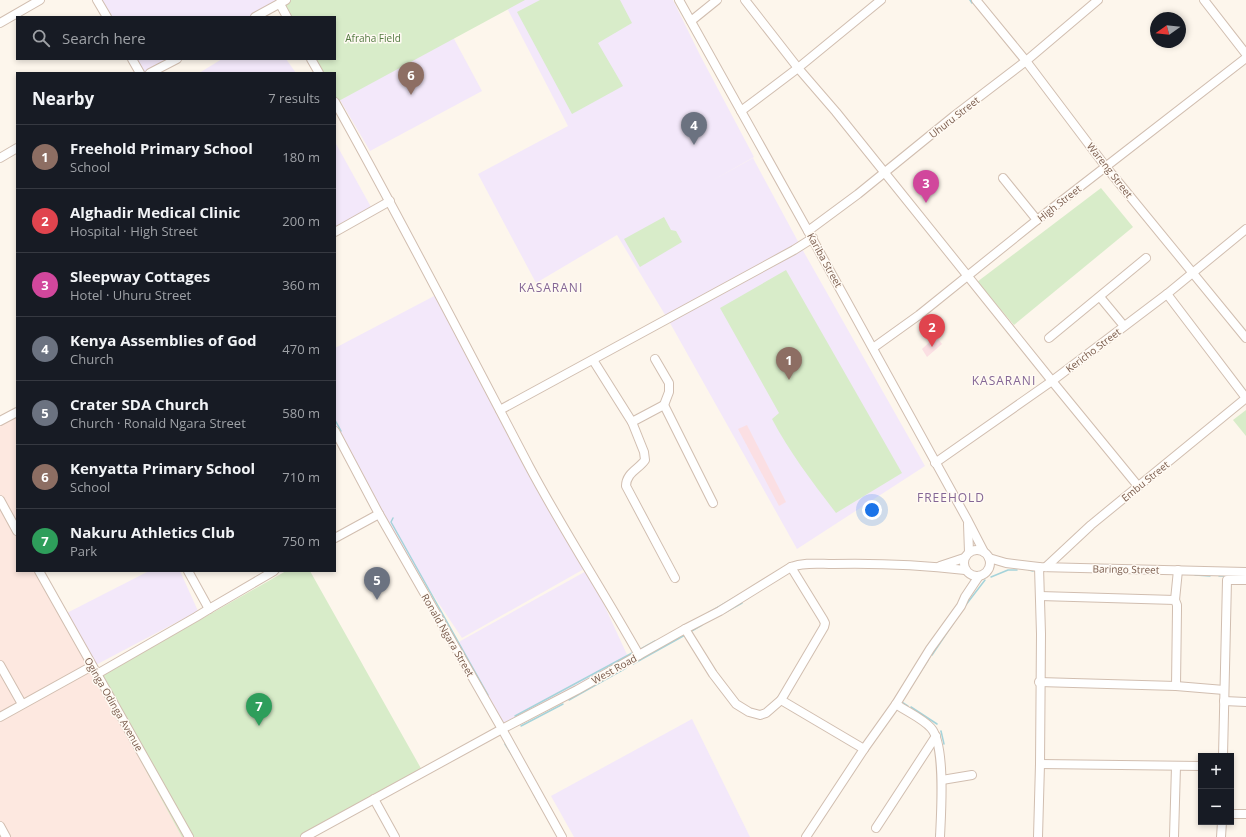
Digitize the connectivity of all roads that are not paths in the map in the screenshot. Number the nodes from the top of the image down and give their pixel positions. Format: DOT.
graph roads {
  1 [pos="40,0"];
  2 [pos="97,0"];
  3 [pos="679,0"];
  4 [pos="717,0"];
  5 [pos="746,0"];
  6 [pos="881,0"];
  7 [pos="976,0"];
  8 [pos="1098,0"];
  9 [pos="1204,0"];
  10 [pos="282,1"];
  11 [pos="106,16"];
  12 [pos="257,16"];
  13 [pos="287,16"];
  14 [pos="690,21"];
  15 [pos="0,23"];
  16 [pos="1245,50"];
  17 [pos="1246,58"];
  18 [pos="133,60"];
  19 [pos="174,60"];
  20 [pos="312,60"];
  21 [pos="1026,61"];
  22 [pos="798,68"];
  23 [pos="139,72"];
  24 [pos="152,72"];
  25 [pos="318,72"];
  26 [pos="336,104"];
  27 [pos="741,111"];
  28 [pos="16,149"];
  29 [pos="0,158"];
  30 [pos="1106,167"];
  31 [pos="884,172"];
  32 [pos="1003,178"];
  33 [pos="390,201"];
  34 [pos="1037,220"];
  35 [pos="1246,229"];
  36 [pos="336,231"];
  37 [pos="808,231"];
  38 [pos="813,238"];
  39 [pos="1146,258"];
  40 [pos="1193,272"];
  41 [pos="968,276"];
  42 [pos="1167,294"];
  43 [pos="1100,297"];
  44 [pos="1124,326"];
  45 [pos="1049,338"];
  46 [pos="1246,338"];
  47 [pos="873,348"];
  48 [pos="655,359"];
  49 [pos="593,360"];
  50 [pos="1052,381"];
  51 [pos="1246,398"];
  52 [pos="664,405"];
  53 [pos="500,410"];
  54 [pos="16,413"];
  55 [pos="0,421"];
  56 [pos="632,422"];
  57 [pos="336,433"];
  58 [pos="935,463"];
  59 [pos="1138,486"];
  60 [pos="0,500"];
  61 [pos="713,503"];
  62 [pos="379,514"];
  63 [pos="968,521"];
  64 [pos="16,529"];
  65 [pos="336,537"];
  66 [pos="967,555"];
  67 [pos="986,555"];
  68 [pos="1006,563"];
  69 [pos="791,567"];
  70 [pos="937,567"];
  71 [pos="1042,567"];
  72 [pos="989,569"];
  73 [pos="1178,570"];
  74 [pos="40,572"];
  75 [pos="189,572"];
  76 [pos="272,572"];
  77 [pos="967,572"];
  78 [pos="1246,572"];
  79 [pos="979,576"];
  80 [pos="675,578"];
  81 [pos="1246,580"];
  82 [pos="967,594"];
  83 [pos="1040,596"];
  84 [pos="1175,600"];
  85 [pos="209,609"];
  86 [pos="685,629"];
  87 [pos="639,655"];
  88 [pos="0,665"];
  89 [pos="92,666"];
  90 [pos="96,674"];
  91 [pos="1040,682"];
  92 [pos="1176,686"];
  93 [pos="1224,690"];
  94 [pos="781,700"];
  95 [pos="1224,701"];
  96 [pos="1246,702"];
  97 [pos="22,704"];
  98 [pos="896,704"];
  99 [pos="0,716"];
  100 [pos="502,729"];
  101 [pos="936,736"];
  102 [pos="864,750"];
  103 [pos="1223,753"];
  104 [pos="1040,764"];
  105 [pos="1176,766"];
  106 [pos="1198,766"];
  107 [pos="972,775"];
  108 [pos="942,780"];
  109 [pos="374,799"];
  110 [pos="1234,814"];
  111 [pos="1246,814"];
  112 [pos="1222,825"];
  113 [pos="0,826"];
  114 [pos="876,828"];
  115 [pos="6,837"];
  116 [pos="189,837"];
  117 [pos="307,837"];
  118 [pos="395,837"];
  119 [pos="562,837"];
  120 [pos="806,837"];
  121 [pos="940,837"];
  122 [pos="1038,837"];
  123 [pos="1174,837"];
  124 [pos="1221,837"];
  1 -- 15 [label="street"];
  2 -- 11 [label="street"];
  3 -- 14 [label="street, Kariba Street"];
  4 -- 14 [label="street"];
  5 -- 22 [label="street"];
  6 -- 22 [label="street"];
  7 -- 21 [label="street, Wareng Street"];
  8 -- 21 [label="street, Uhuru Street"];
  9 -- 16 [label="street"];
  10 -- 12 [label="street"];
  10 -- 13 [label="street"];
  14 -- 27 [label="street, Kariba Street"];
  17 -- 30 [label="street, High Street"];
  18 -- 23 [label="street"];
  19 -- 24 [label="street"];
  20 -- 25 [label="street"];
  21 -- 30 [label="street, Wareng Street"];
  21 -- 31 [label="street, Uhuru Street"];
  22 -- 27 [label="street"];
  22 -- 31 [label="street"];
  26 -- 33 [label="street"];
  27 -- 37 [label="street, Kariba Street"];
  28 -- 29 [label="street"];
  30 -- 34 [label="street, High Street"];
  30 -- 40 [label="street, Wareng Street"];
  31 -- 37 [label="street, Uhuru Street"];
  31 -- 41 [label="street"];
  32 -- 34 [label="street"];
  33 -- 36 [label="street"];
  33 -- 53 [label="street"];
  34 -- 41 [label="street, High Street"];
  35 -- 40 [label="street, Kericho Street"];
  37 -- 38 [label="street, Kariba Street"];
  38 -- 47 [label="street, Kariba Street"];
  38 -- 49 [label="street"];
  39 -- 43 [label="street"];
  40 -- 42 [label="street, Kericho Street"];
  40 -- 46 [label="street, Wareng Street"];
  41 -- 47 [label="street, High Street"];
  41 -- 50 [label="street"];
  42 -- 44 [label="street, Kericho Street"];
  42 -- 51 [label="street"];
  43 -- 44 [label="street"];
  43 -- 45 [label="street"];
  44 -- 50 [label="street, Kericho Street"];
  47 -- 58 [label="street, Kariba Street"];
  48 -- 52 [label="street"];
  49 -- 53 [label="street"];
  49 -- 56 [label="street"];
  50 -- 58 [label="street, Kericho Street"];
  50 -- 59 [label="street"];
  51 -- 59 [label="street, Embu Street"];
  52 -- 56 [label="street"];
  52 -- 61 [label="street"];
  53 -- 87 [label="street"];
  54 -- 55 [label="street"];
  56 -- 80 [label="street"];
  57 -- 62 [label="street, Ronald Ngara Street"];
  58 -- 63 [label="street, Kariba Street"];
  59 -- 71 [label="street, Embu Street"];
  60 -- 64 [label="street"];
  62 -- 65 [label="street"];
  62 -- 100 [label="street, Ronald Ngara Street"];
  63 -- 66 [label="street"];
  63 -- 67 [label="street, Kariba Street"];
  66 -- 67 [label="street"];
  66 -- 70 [label="street, West Road"];
  66 -- 77 [label="street"];
  67 -- 68 [label="street, Baringo Street"];
  67 -- 72 [label="street"];
  68 -- 71 [label="street, Baringo Street"];
  68 -- 72 [label="street, Baringo Street"];
  69 -- 70 [label="street, West Road"];
  69 -- 86 [label="street, West Road"];
  69 -- 94 [label="street"];
  70 -- 77 [label="street, West Road"];
  71 -- 73 [label="street, Baringo Street"];
  71 -- 83 [label="street"];
  72 -- 79 [label="street"];
  73 -- 78 [label="street, Baringo Street"];
  73 -- 84 [label="street"];
  74 -- 89 [label="street, Oginga Odinga Avenue"];
  75 -- 85 [label="street"];
  76 -- 85 [label="street"];
  77 -- 79 [label="street"];
  77 -- 82 [label="street"];
  79 -- 82 [label="street"];
  81 -- 93 [label="street"];
  82 -- 98 [label="street"];
  83 -- 84 [label="street"];
  83 -- 91 [label="street"];
  84 -- 92 [label="street"];
  85 -- 90 [label="street"];
  86 -- 87 [label="street, West Road"];
  86 -- 94 [label="street"];
  87 -- 100 [label="street, West Road"];
  88 -- 97 [label="street"];
  89 -- 90 [label="street, Oginga Odinga Avenue"];
  89 -- 97 [label="street"];
  90 -- 116 [label="street, Oginga Odinga Avenue"];
  91 -- 92 [label="street"];
  91 -- 104 [label="street"];
  92 -- 93 [label="street"];
  93 -- 95 [label="street"];
  94 -- 102 [label="street"];
  95 -- 96 [label="street"];
  95 -- 103 [label="street"];
  97 -- 99 [label="street"];
  98 -- 101 [label="street"];
  98 -- 102 [label="street"];
  100 -- 109 [label="street, West Road"];
  100 -- 119 [label="street, Ronald Ngara Street"];
  101 -- 108 [label="street"];
  101 -- 114 [label="street"];
  102 -- 120 [label="street"];
  104 -- 105 [label="street"];
  104 -- 122 [label="street"];
  105 -- 106 [label="street"];
  105 -- 123 [label="street"];
  107 -- 108 [label="street"];
  108 -- 121 [label="street"];
  109 -- 117 [label="street, West Road"];
  109 -- 118 [label="street"];
  110 -- 111 [label="street"];
  112 -- 124 [label="street"];
  113 -- 115 [label="street"];
}
